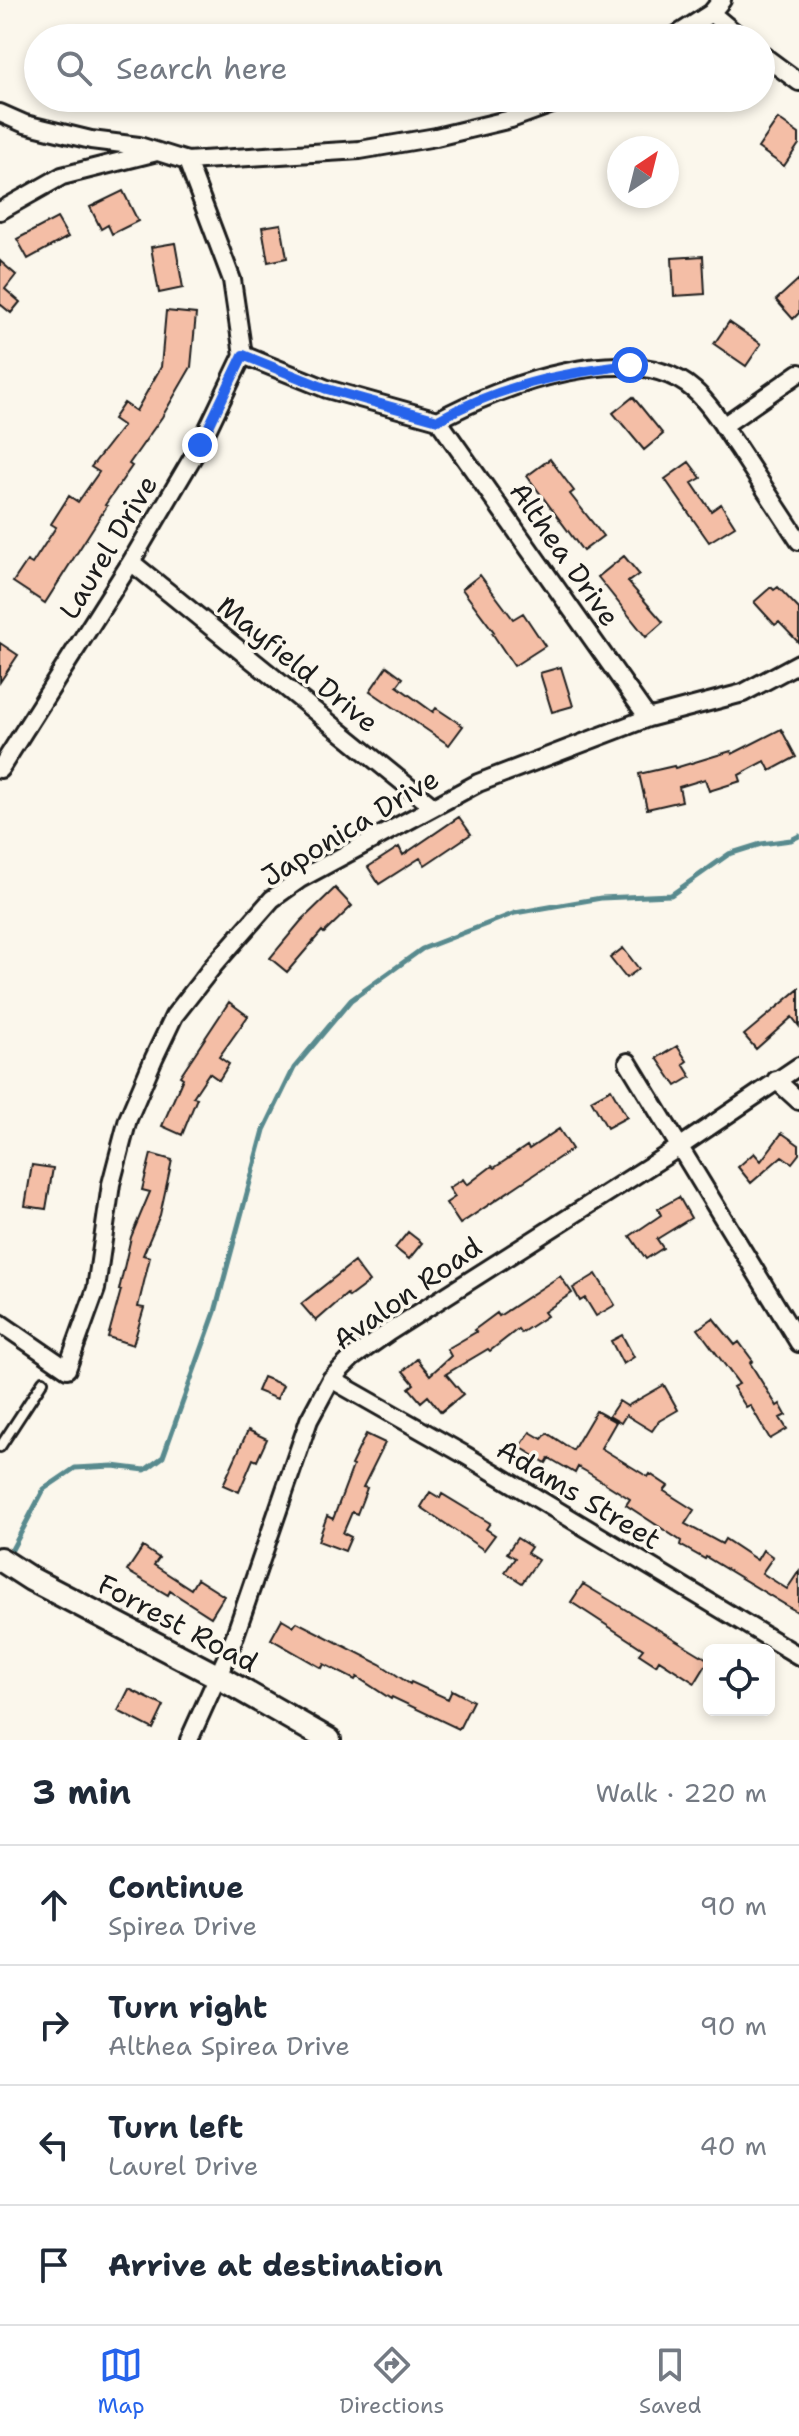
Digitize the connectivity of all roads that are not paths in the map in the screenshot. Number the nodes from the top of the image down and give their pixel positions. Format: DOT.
graph roads {
  1 [pos="717,6"];
  2 [pos="692,24"];
  3 [pos="730,24"];
  4 [pos="775,64"];
  5 [pos="799,82"];
  6 [pos="530,112"];
  7 [pos="0,113"];
  8 [pos="158,151"];
  9 [pos="187,161"];
  10 [pos="0,211"];
  11 [pos="243,355"];
  12 [pos="799,373"];
  13 [pos="438,420"];
  14 [pos="723,426"];
  15 [pos="799,541"];
  16 [pos="131,562"];
  17 [pos="799,663"];
  18 [pos="648,718"];
  19 [pos="0,769"];
  20 [pos="432,806"];
  21 [pos="628,1062"];
  22 [pos="799,1066"];
  23 [pos="776,1080"];
  24 [pos="799,1101"];
  25 [pos="681,1146"];
  26 [pos="0,1323"];
  27 [pos="799,1343"];
  28 [pos="331,1379"];
  29 [pos="43,1381"];
  30 [pos="0,1447"];
  31 [pos="0,1559"];
  32 [pos="799,1656"];
  33 [pos="217,1676"];
  34 [pos="189,1740"];
  35 [pos="329,1740"];
  1 -- 2 [label="street"];
  1 -- 3 [label="street"];
  4 -- 5 [label="street"];
  6 -- 9 [label="street"];
  7 -- 8 [label="street"];
  8 -- 9 [label="street"];
  8 -- 10 [label="street"];
  9 -- 11 [label="street"];
  11 -- 13 [label="street"];
  11 -- 16 [label="street, Laurel Drive"];
  12 -- 14 [label="street"];
  13 -- 14 [label="street"];
  13 -- 18 [label="street, Althea Drive"];
  14 -- 15 [label="street"];
  16 -- 19 [label="street, Laurel Drive"];
  16 -- 20 [label="street, Mayfield Drive"];
  17 -- 18 [label="street, Japonica Drive"];
  18 -- 20 [label="street, Japonica Drive"];
  20 -- 26 [label="street, Japonica Drive"];
  21 -- 25 [label="street"];
  22 -- 23 [label="street, Avalon Road"];
  23 -- 24 [label="street"];
  23 -- 25 [label="street, Avalon Road"];
  25 -- 27 [label="street"];
  25 -- 28 [label="street, Avalon Road"];
  28 -- 32 [label="street, Adams Street"];
  28 -- 33 [label="street, Avalon Road"];
  29 -- 30 [label="lane"];
  31 -- 33 [label="main road, Forrest Road"];
  33 -- 34 [label="street, Avalon Road"];
  33 -- 35 [label="main road, Forrest Road"];
}
